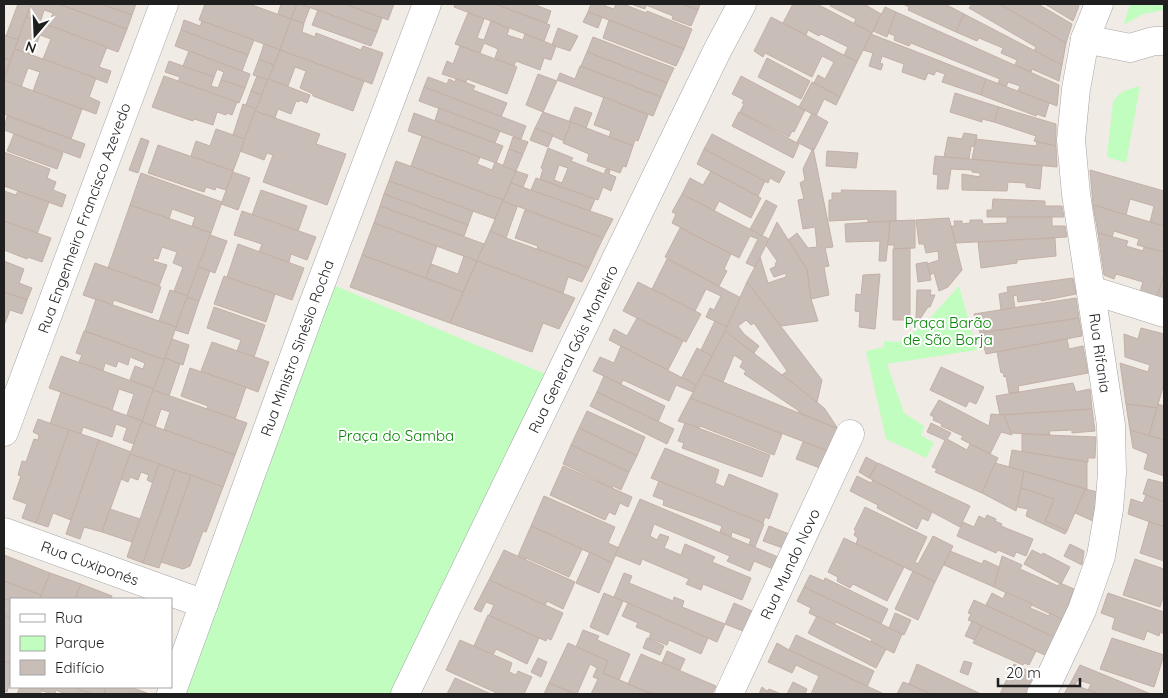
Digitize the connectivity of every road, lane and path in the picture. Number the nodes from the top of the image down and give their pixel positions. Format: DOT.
graph roads {
  1 [pos="164,4"];
  2 [pos="427,4"];
  3 [pos="742,4"];
  4 [pos="1099,4"];
  5 [pos="1085,40"];
  6 [pos="1164,42"];
  7 [pos="1091,290"];
  8 [pos="1164,313"];
  9 [pos="4,432"];
  10 [pos="850,434"];
  11 [pos="4,532"];
  12 [pos="204,604"];
  13 [pos="170,694"];
  14 [pos="405,694"];
  15 [pos="729,694"];
  16 [pos="1041,694"];
  1 -- 9 [label="street, Rua Engenheiro Francisco Azevedo"];
  2 -- 12 [label="street, Rua Ministro Sinésio Rocha"];
  3 -- 14 [label="street, Rua General Góis Monteiro"];
  4 -- 5 [label="street, Rua Rifania"];
  5 -- 6 [label="street"];
  5 -- 7 [label="street, Rua Rifania"];
  7 -- 8 [label="street"];
  7 -- 16 [label="street, Rua Rifania"];
  10 -- 15 [label="street, Rua Mundo Novo"];
  11 -- 12 [label="street, Rua Cuxiponés"];
  12 -- 13 [label="street, Rua Ministro Sinésio Rocha"];
}
